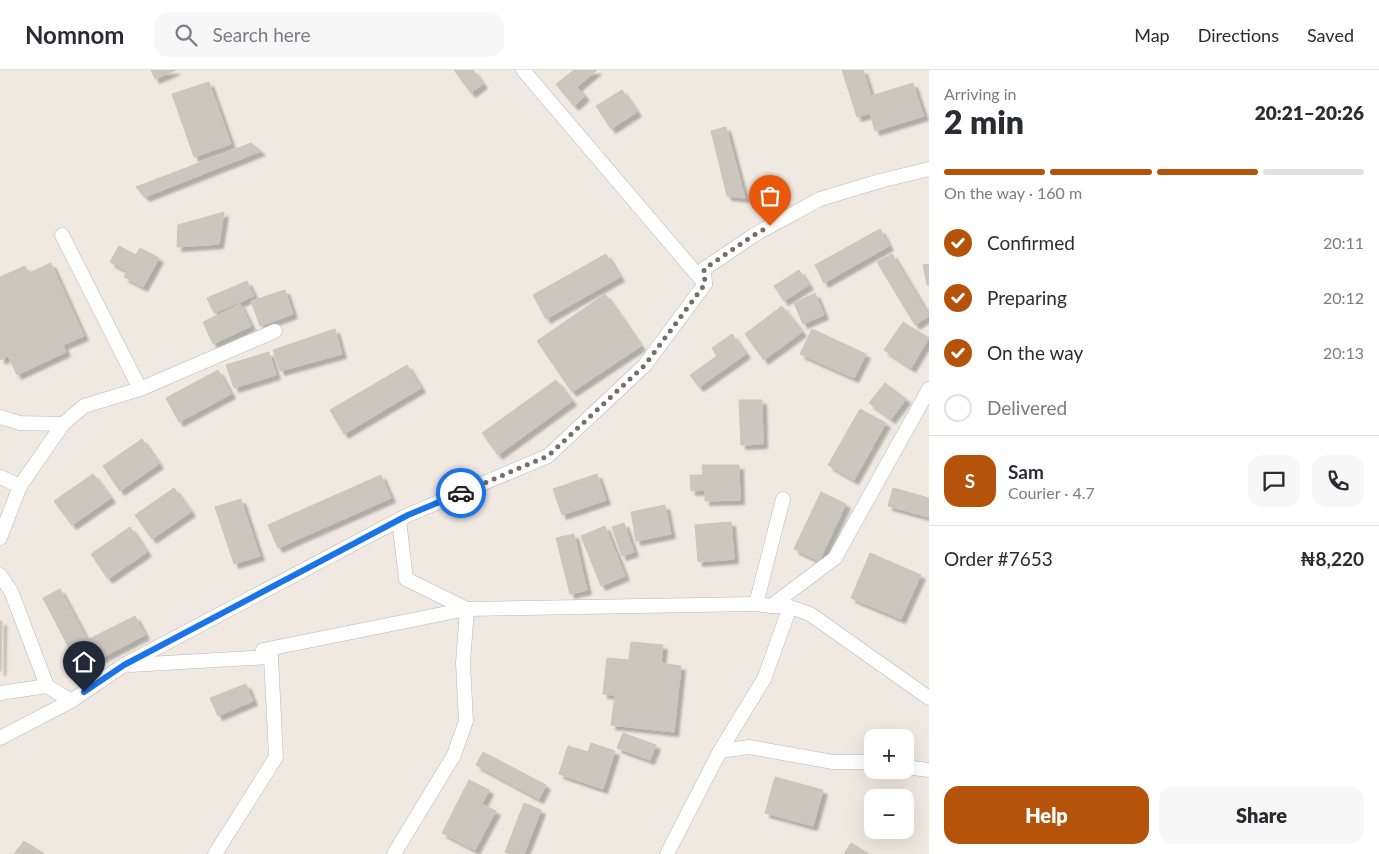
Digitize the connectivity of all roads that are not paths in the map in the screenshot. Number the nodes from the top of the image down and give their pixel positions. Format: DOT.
graph roads {
  1 [pos="522,70"];
  2 [pos="929,169"];
  3 [pos="62,236"];
  4 [pos="705,284"];
  5 [pos="275,331"];
  6 [pos="140,389"];
  7 [pos="929,389"];
  8 [pos="0,417"];
  9 [pos="63,424"];
  10 [pos="0,477"];
  11 [pos="20,486"];
  12 [pos="783,499"];
  13 [pos="400,520"];
  14 [pos="0,538"];
  15 [pos="0,575"];
  16 [pos="756,604"];
  17 [pos="771,606"];
  18 [pos="790,608"];
  19 [pos="467,609"];
  20 [pos="271,657"];
  21 [pos="124,665"];
  22 [pos="48,686"];
  23 [pos="0,694"];
  24 [pos="929,698"];
  25 [pos="71,702"];
  26 [pos="0,738"];
  27 [pos="720,751"];
  28 [pos="864,762"];
  29 [pos="914,768"];
  30 [pos="929,770"];
  31 [pos="215,854"];
  32 [pos="394,854"];
  33 [pos="667,854"];
  1 -- 4 [label="street"];
  2 -- 4 [label="street"];
  3 -- 6 [label="street"];
  4 -- 13 [label="street"];
  5 -- 6 [label="street"];
  6 -- 9 [label="street"];
  7 -- 17 [label="street"];
  8 -- 9 [label="street"];
  9 -- 11 [label="street"];
  10 -- 11 [label="street"];
  11 -- 14 [label="street"];
  12 -- 16 [label="street"];
  13 -- 19 [label="street"];
  13 -- 21 [label="street"];
  15 -- 22 [label="street"];
  16 -- 17 [label="street"];
  16 -- 19 [label="street"];
  17 -- 18 [label="street"];
  18 -- 24 [label="street"];
  18 -- 27 [label="street"];
  19 -- 20 [label="street"];
  19 -- 32 [label="street"];
  20 -- 21 [label="street"];
  20 -- 31 [label="street"];
  21 -- 25 [label="street"];
  22 -- 23 [label="street"];
  22 -- 25 [label="street"];
  25 -- 26 [label="street"];
  27 -- 28 [label="street"];
  27 -- 33 [label="street"];
  29 -- 30 [label="street"];
}
